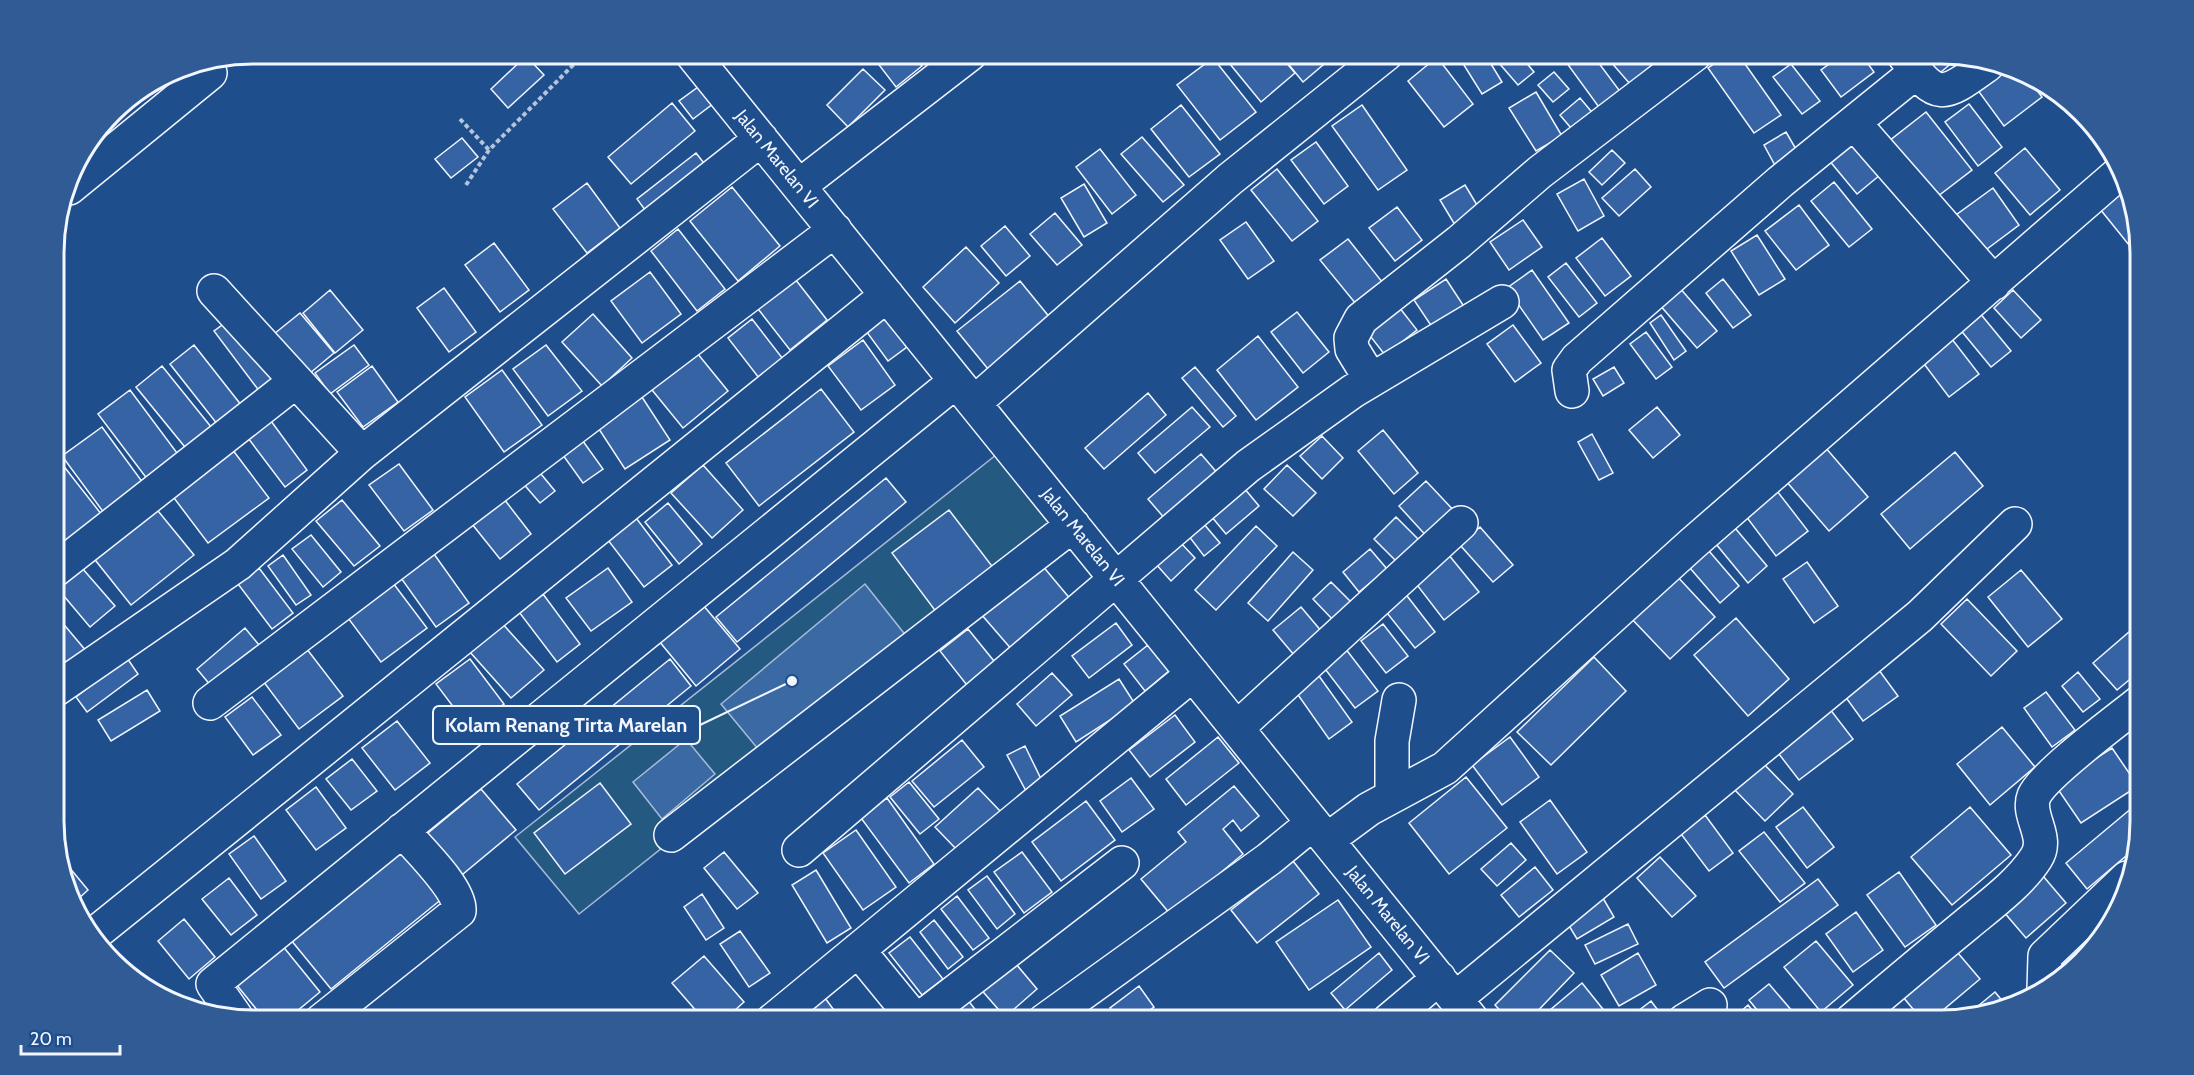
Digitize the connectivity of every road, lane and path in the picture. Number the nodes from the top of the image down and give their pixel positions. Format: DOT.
graph roads {
  1 [pos="574,64"];
  2 [pos="700,64"];
  3 [pos="957,64"];
  4 [pos="1374,64"];
  5 [pos="1682,64"];
  6 [pos="1908,64"];
  7 [pos="1910,64"];
  8 [pos="1981,69"];
  9 [pos="208,70"];
  10 [pos="460,119"];
  11 [pos="1855,124"];
  12 [pos="761,139"];
  13 [pos="489,150"];
  14 [pos="2113,178"];
  15 [pos="80,179"];
  16 [pos="466,185"];
  17 [pos="799,186"];
  18 [pos="835,230"];
  19 [pos="1994,283"];
  20 [pos="214,291"];
  21 [pos="887,295"];
  22 [pos="1502,302"];
  23 [pos="1371,380"];
  24 [pos="296,381"];
  25 [pos="1572,391"];
  26 [pos="965,392"];
  27 [pos="362,453"];
  28 [pos="1461,523"];
  29 [pos="2014,524"];
  30 [pos="1073,525"];
  31 [pos="64,563"];
  32 [pos="1116,580"];
  33 [pos="1193,674"];
  34 [pos="64,684"];
  35 [pos="1399,700"];
  36 [pos="210,703"];
  37 [pos="2130,710"];
  38 [pos="1237,728"];
  39 [pos="1392,796"];
  40 [pos="402,830"];
  41 [pos="1320,831"];
  42 [pos="671,835"];
  43 [pos="799,850"];
  44 [pos="1122,863"];
  45 [pos="2117,887"];
  46 [pos="100,930"];
  47 [pos="858,950"];
  48 [pos="2044,979"];
  49 [pos="1456,999"];
  50 [pos="230,1009"];
  51 [pos="335,1010"];
  52 [pos="784,1010"];
  53 [pos="907,1010"];
  54 [pos="930,1010"];
  55 [pos="1059,1010"];
  56 [pos="1422,1010"];
  57 [pos="1864,1010"];
  1 -- 13 [label="path"];
  2 -- 12 [label="street, Jalan Marelan VI"];
  3 -- 17 [label="street"];
  4 -- 26 [label="street"];
  5 -- 23 [label="street"];
  6 -- 11 [label="street"];
  7 -- 8 [label="street"];
  9 -- 15 [label="street"];
  10 -- 13 [label="path"];
  11 -- 19 [label="street"];
  11 -- 25 [label="street"];
  12 -- 17 [label="street, Jalan Marelan VI"];
  12 -- 27 [label="street"];
  13 -- 16 [label="path"];
  14 -- 19 [label="street"];
  17 -- 18 [label="street, Jalan Marelan VI"];
  18 -- 21 [label="street, Jalan Marelan VI"];
  18 -- 36 [label="street"];
  19 -- 39 [label="street"];
  20 -- 24 [label="street"];
  21 -- 26 [label="street, Jalan Marelan VI"];
  21 -- 46 [label="street"];
  22 -- 23 [label="street"];
  23 -- 32 [label="street"];
  24 -- 27 [label="street"];
  24 -- 31 [label="street"];
  26 -- 30 [label="street, Jalan Marelan VI"];
  26 -- 40 [label="street"];
  27 -- 34 [label="street"];
  28 -- 38 [label="street"];
  29 -- 49 [label="street"];
  30 -- 32 [label="street, Jalan Marelan VI"];
  30 -- 42 [label="street"];
  32 -- 33 [label="street, Jalan Marelan VI"];
  32 -- 43 [label="street"];
  33 -- 38 [label="street, Jalan Marelan VI"];
  33 -- 47 [label="street"];
  35 -- 39 [label="street"];
  37 -- 57 [label="street"];
  38 -- 41 [label="street, Jalan Marelan VI"];
  39 -- 41 [label="street"];
  40 -- 50 [label="street"];
  40 -- 51 [label="street"];
  41 -- 49 [label="street, Jalan Marelan VI"];
  41 -- 55 [label="street"];
  44 -- 54 [label="street"];
  45 -- 48 [label="street"];
  47 -- 52 [label="street"];
  47 -- 53 [label="street"];
  49 -- 56 [label="street"];
}
